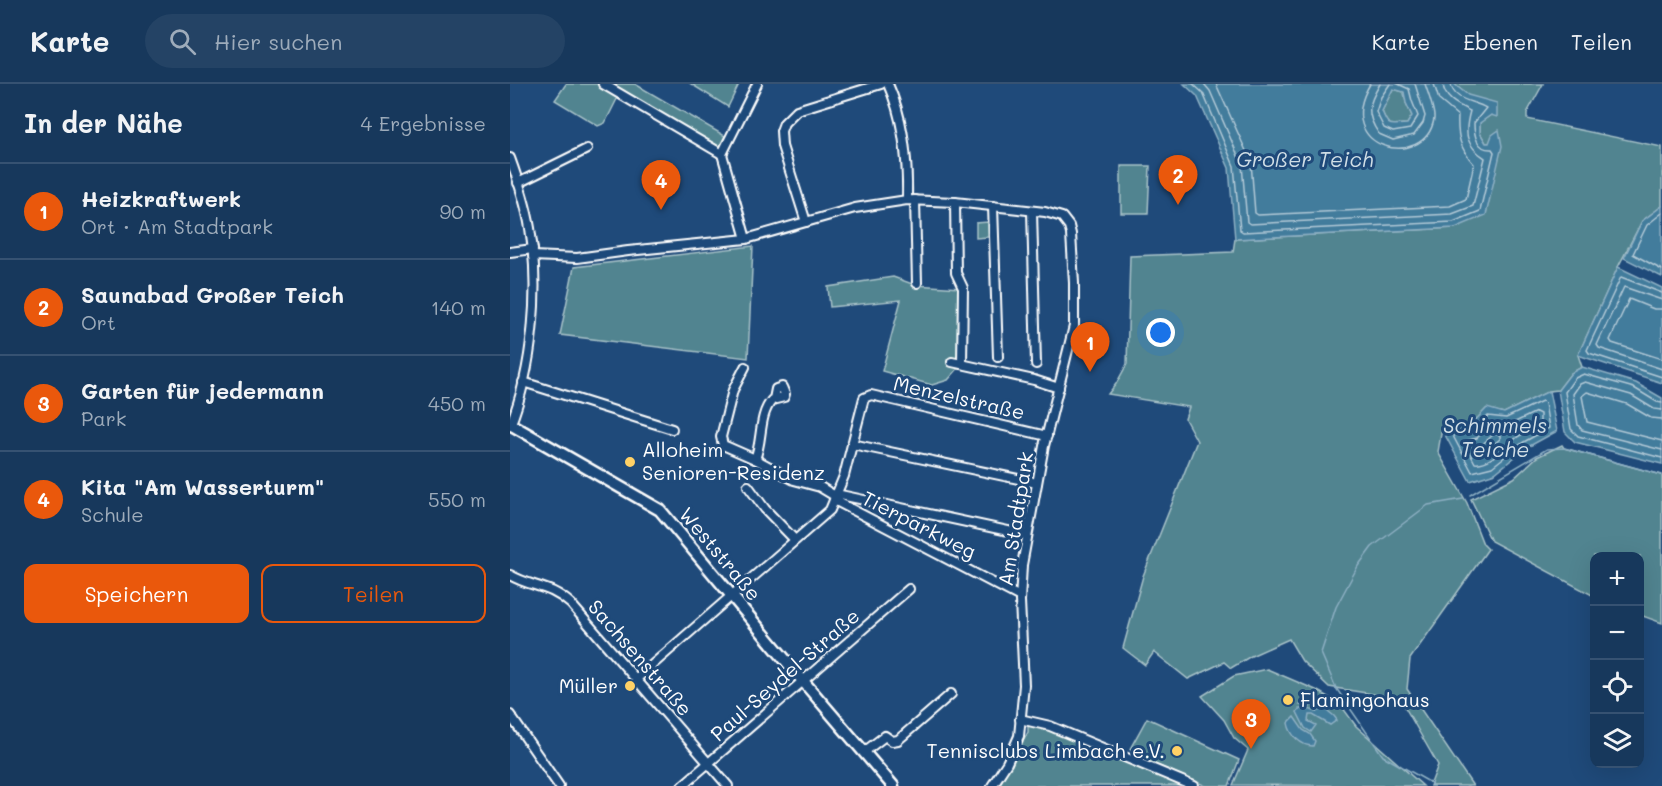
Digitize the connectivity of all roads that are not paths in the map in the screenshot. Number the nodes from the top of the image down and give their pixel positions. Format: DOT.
graph roads {
  1 [pos="603,84"];
  2 [pos="757,84"];
  3 [pos="881,84"];
  4 [pos="888,84"];
  5 [pos="587,149"];
  6 [pos="722,154"];
  7 [pos="510,158"];
  8 [pos="519,183"];
  9 [pos="911,200"];
  10 [pos="955,202"];
  11 [pos="993,206"];
  12 [pos="1032,211"];
  13 [pos="806,222"];
  14 [pos="746,239"];
  15 [pos="510,252"];
  16 [pos="533,252"];
  17 [pos="917,283"];
  18 [pos="998,357"];
  19 [pos="952,362"];
  20 [pos="962,364"];
  21 [pos="1036,364"];
  22 [pos="745,367"];
  23 [pos="523,382"];
  24 [pos="1059,388"];
  25 [pos="774,399"];
  26 [pos="510,425"];
  27 [pos="672,429"];
  28 [pos="1047,436"];
  29 [pos="852,444"];
  30 [pos="755,459"];
  31 [pos="1037,483"];
  32 [pos="748,486"];
  33 [pos="835,496"];
  34 [pos="1027,535"];
  35 [pos="795,540"];
  36 [pos="510,575"];
  37 [pos="909,589"];
  38 [pos="732,596"];
  39 [pos="1020,597"];
  40 [pos="636,679"];
  41 [pos="803,681"];
  42 [pos="951,694"];
  43 [pos="510,715"];
  44 [pos="1020,719"];
  45 [pos="864,752"];
  46 [pos="709,764"];
  47 [pos="559,786"];
  48 [pos="682,786"];
  49 [pos="728,786"];
  50 [pos="893,786"];
  51 [pos="992,786"];
  52 [pos="1194,786"];
  1 -- 6 [label="street"];
  2 -- 6 [label="street"];
  3 -- 13 [label="street"];
  4 -- 9 [label="street"];
  5 -- 8 [label="street"];
  6 -- 14 [label="street"];
  7 -- 8 [label="street"];
  8 -- 16 [label="street"];
  9 -- 10 [label="street, Am Stadtpark"];
  9 -- 13 [label="street, Am Stadtpark"];
  9 -- 17 [label="street"];
  10 -- 11 [label="street, Am Stadtpark"];
  10 -- 20 [label="street"];
  11 -- 12 [label="street, Am Stadtpark"];
  11 -- 18 [label="street"];
  12 -- 21 [label="street"];
  12 -- 24 [label="street, Am Stadtpark"];
  13 -- 14 [label="street, Am Stadtpark"];
  14 -- 16 [label="street, Am Stadtpark"];
  15 -- 16 [label="street, Am Stadtpark"];
  16 -- 23 [label="street"];
  19 -- 20 [label="street"];
  20 -- 24 [label="street"];
  22 -- 30 [label="street"];
  23 -- 26 [label="street"];
  23 -- 27 [label="street"];
  24 -- 28 [label="street, Am Stadtpark"];
  25 -- 30 [label="street"];
  26 -- 38 [label="main road, Weststraße"];
  28 -- 29 [label="street, Menzelstraße"];
  28 -- 31 [label="street, Am Stadtpark"];
  29 -- 31 [label="street"];
  29 -- 33 [label="street"];
  30 -- 33 [label="street"];
  31 -- 34 [label="street, Am Stadtpark"];
  32 -- 35 [label="street"];
  33 -- 34 [label="street"];
  33 -- 35 [label="street"];
  33 -- 39 [label="street, Tierparkweg"];
  34 -- 39 [label="street, Am Stadtpark"];
  35 -- 38 [label="street"];
  36 -- 40 [label="street, Sachsenstraße"];
  37 -- 41 [label="street, Paul-Seydel-Straße"];
  38 -- 40 [label="street"];
  38 -- 41 [label="main road, Weststraße"];
  39 -- 44 [label="street, Am Stadtpark"];
  40 -- 46 [label="street, Sachsenstraße"];
  41 -- 45 [label="main road, Weststraße"];
  41 -- 46 [label="street, Paul-Seydel-Straße"];
  42 -- 45 [label="street"];
  43 -- 47 [label="street"];
  44 -- 51 [label="street, Am Stadtpark"];
  44 -- 52 [label="street"];
  45 -- 50 [label="main road, Weststraße"];
  46 -- 48 [label="street, Paul-Seydel-Straße"];
  46 -- 49 [label="street, Sachsenstraße"];
}
